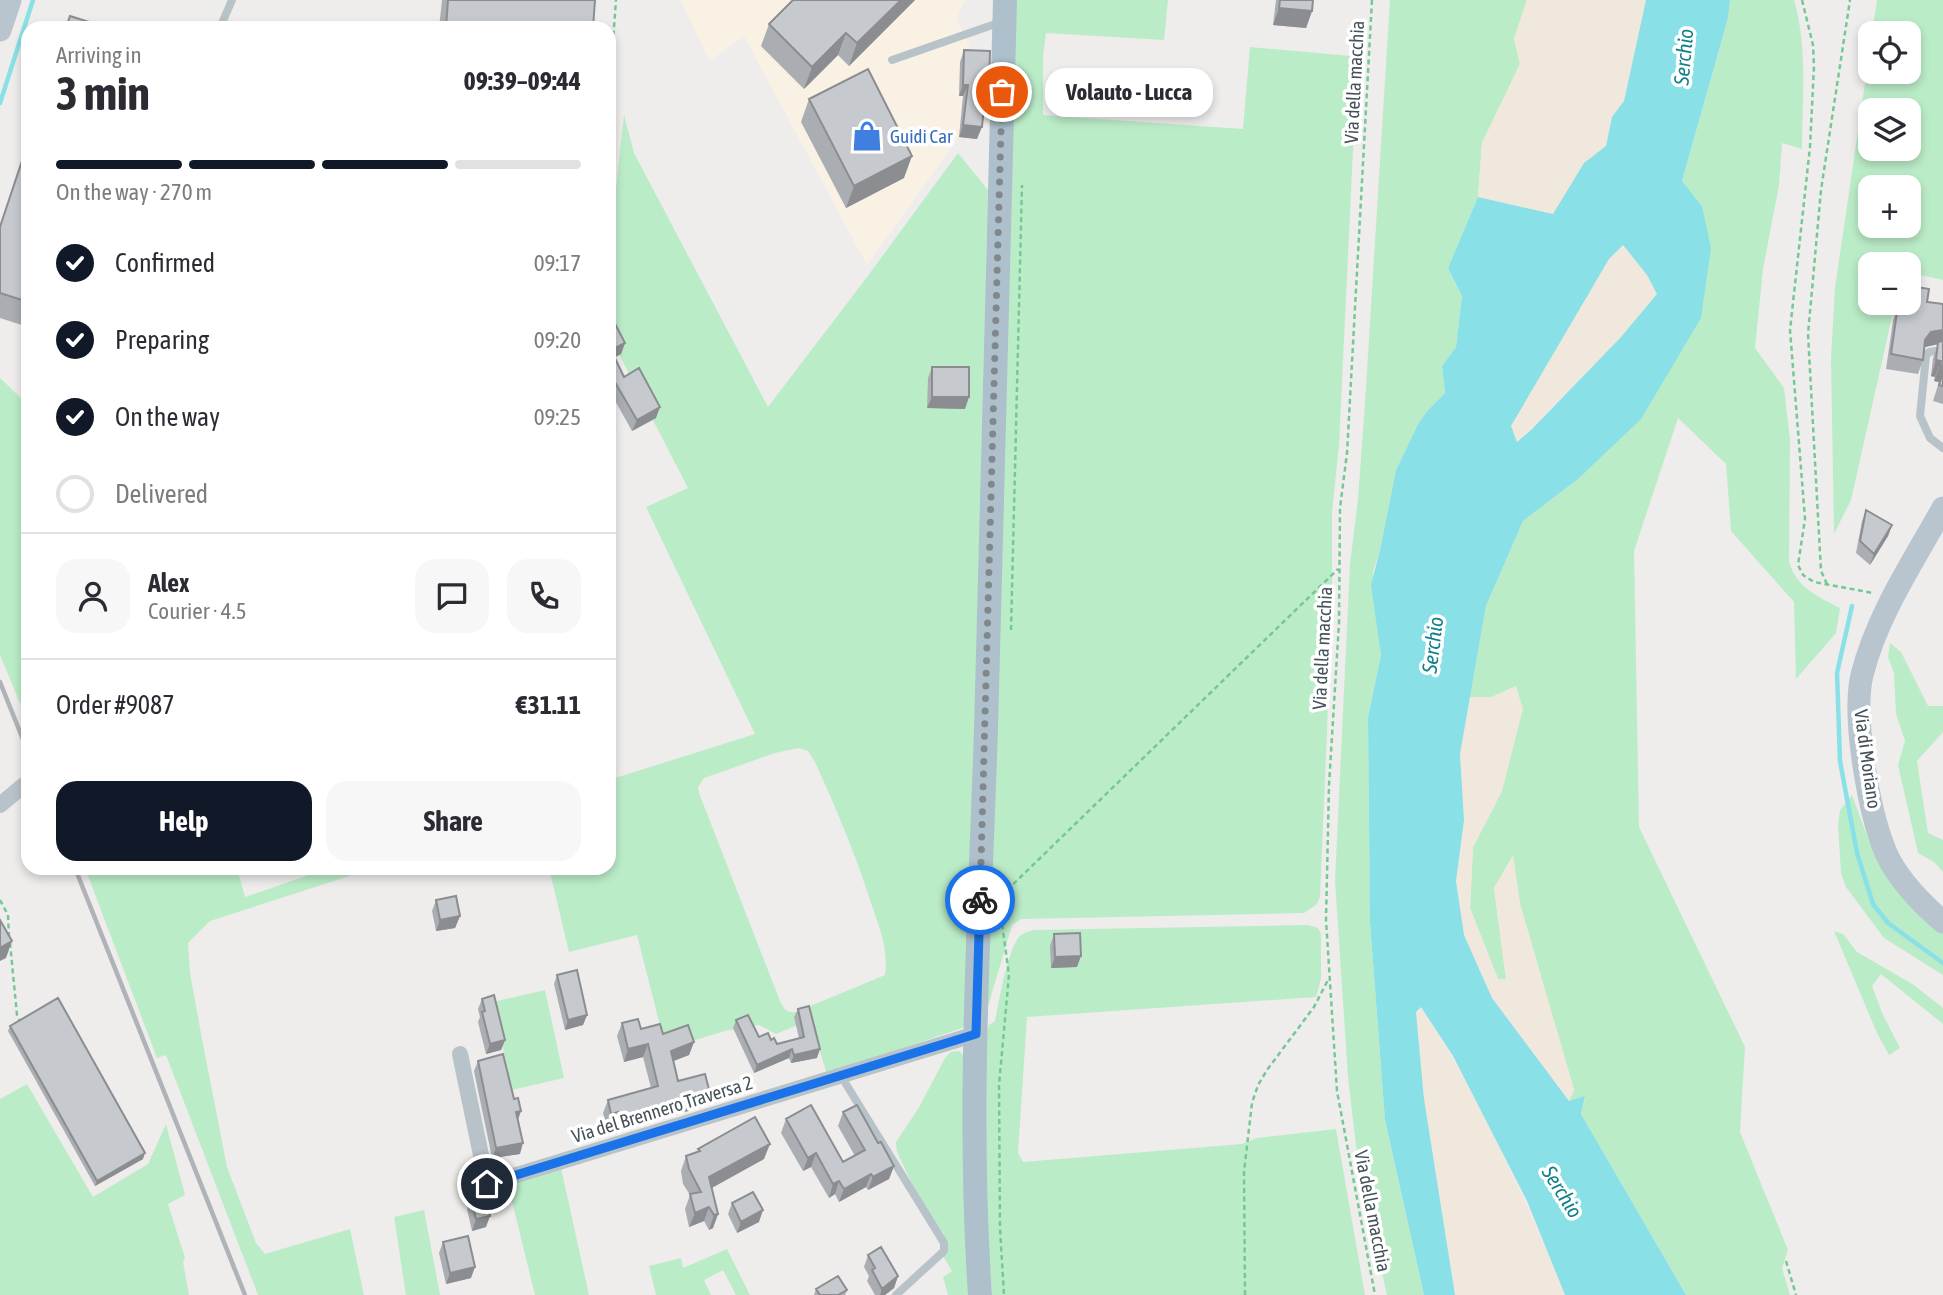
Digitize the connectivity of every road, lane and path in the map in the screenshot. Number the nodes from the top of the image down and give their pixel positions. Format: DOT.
graph roads {
  1 [pos="10,0"];
  2 [pos="232,0"];
  3 [pos="616,0"];
  4 [pos="1372,0"];
  5 [pos="1802,0"];
  6 [pos="1850,0"];
  7 [pos="1005,11"];
  8 [pos="223,21"];
  9 [pos="614,21"];
  10 [pos="0,30"];
  11 [pos="892,60"];
  12 [pos="1022,184"];
  13 [pos="1943,350"];
  14 [pos="1943,448"];
  15 [pos="1943,508"];
  16 [pos="1339,568"];
  17 [pos="1827,584"];
  18 [pos="1894,597"];
  19 [pos="1010,634"];
  20 [pos="21,788"];
  21 [pos="0,805"];
  22 [pos="1000,884"];
  23 [pos="0,900"];
  24 [pos="1000,912"];
  25 [pos="1943,922"];
  26 [pos="1328,980"];
  27 [pos="21,1023"];
  28 [pos="976,1034"];
  29 [pos="460,1054"];
  30 [pos="841,1076"];
  31 [pos="1786,1262"];
  32 [pos="896,1295"];
  33 [pos="980,1295"];
  34 [pos="1004,1295"];
  35 [pos="1245,1295"];
  36 [pos="1375,1295"];
  37 [pos="1796,1295"];
  1 -- 10 [label="main road"];
  2 -- 8 [label="lane"];
  3 -- 9 [label="path"];
  4 -- 16 [label="path, Via della macchia"];
  5 -- 17 [label="path"];
  6 -- 17 [label="path"];
  7 -- 11 [label="lane"];
  7 -- 28 [label="main road"];
  12 -- 19 [label="path"];
  13 -- 14 [label="lane"];
  15 -- 18 [label="main road, Via di Moriano"];
  16 -- 22 [label="path"];
  16 -- 26 [label="path, Via della macchia"];
  17 -- 18 [label="path"];
  18 -- 25 [label="main road, Via di Moriano"];
  20 -- 21 [label="street"];
  23 -- 27 [label="path"];
  24 -- 34 [label="path"];
  26 -- 35 [label="path"];
  26 -- 36 [label="path, Via della macchia"];
  28 -- 30 [label="street, Via del Brennero Traversa 2"];
  28 -- 33 [label="main road"];
  29 -- 30 [label="street, Via del Brennero Traversa 2"];
  30 -- 32 [label="lane"];
  31 -- 37 [label="path"];
}
